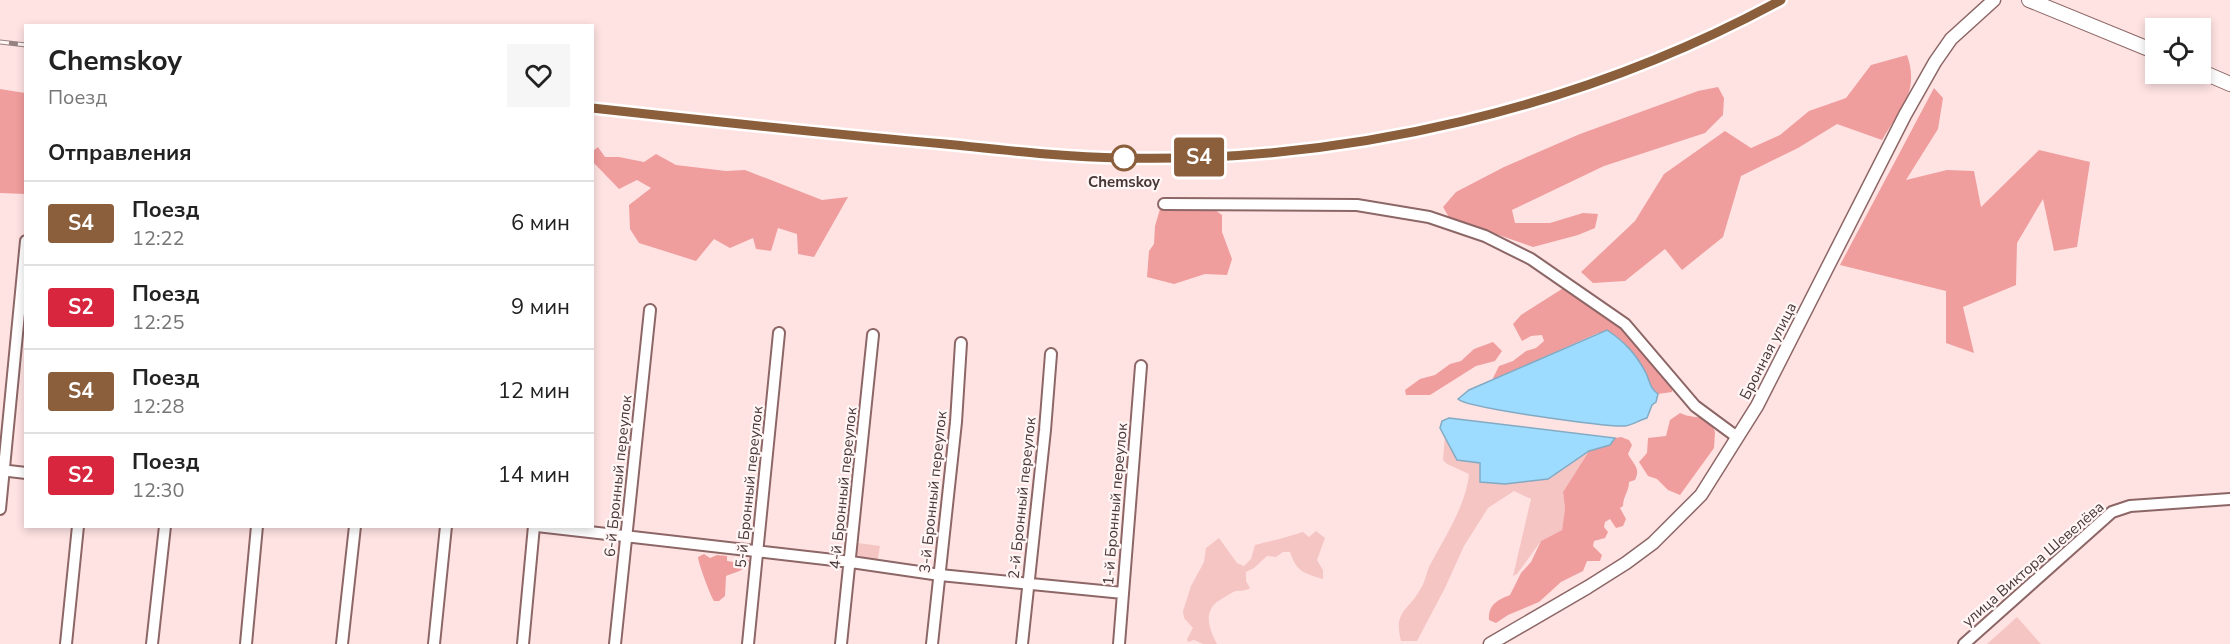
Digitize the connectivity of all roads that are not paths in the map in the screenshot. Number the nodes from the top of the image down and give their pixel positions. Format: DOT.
graph roads {
  1 [pos="1994,0"];
  2 [pos="2029,0"];
  3 [pos="2145,47"];
  4 [pos="2211,76"];
  5 [pos="2230,84"];
  6 [pos="1164,204"];
  7 [pos="24,260"];
  8 [pos="650,310"];
  9 [pos="778,333"];
  10 [pos="873,335"];
  11 [pos="961,343"];
  12 [pos="1051,354"];
  13 [pos="1142,366"];
  14 [pos="1737,437"];
  15 [pos="2,470"];
  16 [pos="24,473"];
  17 [pos="2230,500"];
  18 [pos="0,509"];
  19 [pos="78,528"];
  20 [pos="165,528"];
  21 [pos="257,528"];
  22 [pos="355,528"];
  23 [pos="446,528"];
  24 [pos="536,528"];
  25 [pos="551,528"];
  26 [pos="627,538"];
  27 [pos="758,552"];
  28 [pos="851,562"];
  29 [pos="940,575"];
  30 [pos="1028,583"];
  31 [pos="1123,593"];
  32 [pos="66,644"];
  33 [pos="152,644"];
  34 [pos="246,644"];
  35 [pos="342,644"];
  36 [pos="434,644"];
  37 [pos="523,644"];
  38 [pos="615,644"];
  39 [pos="748,644"];
  40 [pos="841,644"];
  41 [pos="932,644"];
  42 [pos="1022,644"];
  43 [pos="1119,644"];
  44 [pos="1490,644"];
  45 [pos="1964,644"];
  1 -- 14 [label="street, Бронная улица"];
  2 -- 3 [label="main road"];
  4 -- 5 [label="main road"];
  6 -- 14 [label="street"];
  7 -- 15 [label="street"];
  8 -- 26 [label="street, 6-й Бронный переулок"];
  9 -- 27 [label="street, 5-й Бронный переулок"];
  10 -- 28 [label="street, 4-й Бронный переулок"];
  11 -- 29 [label="street, 3-й Бронный переулок"];
  12 -- 30 [label="street, 2-й Бронный переулок"];
  13 -- 31 [label="street, 1-й Бронный переулок"];
  14 -- 44 [label="street, Бронная улица"];
  15 -- 16 [label="street"];
  15 -- 18 [label="street"];
  17 -- 45 [label="street, улица Виктора Шевелёва"];
  19 -- 32 [label="street"];
  20 -- 33 [label="street"];
  21 -- 34 [label="street"];
  22 -- 35 [label="street"];
  23 -- 36 [label="street"];
  24 -- 37 [label="street"];
  25 -- 26 [label="street"];
  26 -- 27 [label="street"];
  26 -- 38 [label="street, 6-й Бронный переулок"];
  27 -- 28 [label="street"];
  27 -- 39 [label="street, 5-й Бронный переулок"];
  28 -- 29 [label="street"];
  28 -- 40 [label="street, 4-й Бронный переулок"];
  29 -- 30 [label="street"];
  29 -- 41 [label="street, 3-й Бронный переулок"];
  30 -- 31 [label="street"];
  30 -- 42 [label="street, 2-й Бронный переулок"];
  31 -- 43 [label="street, 1-й Бронный переулок"];
}
